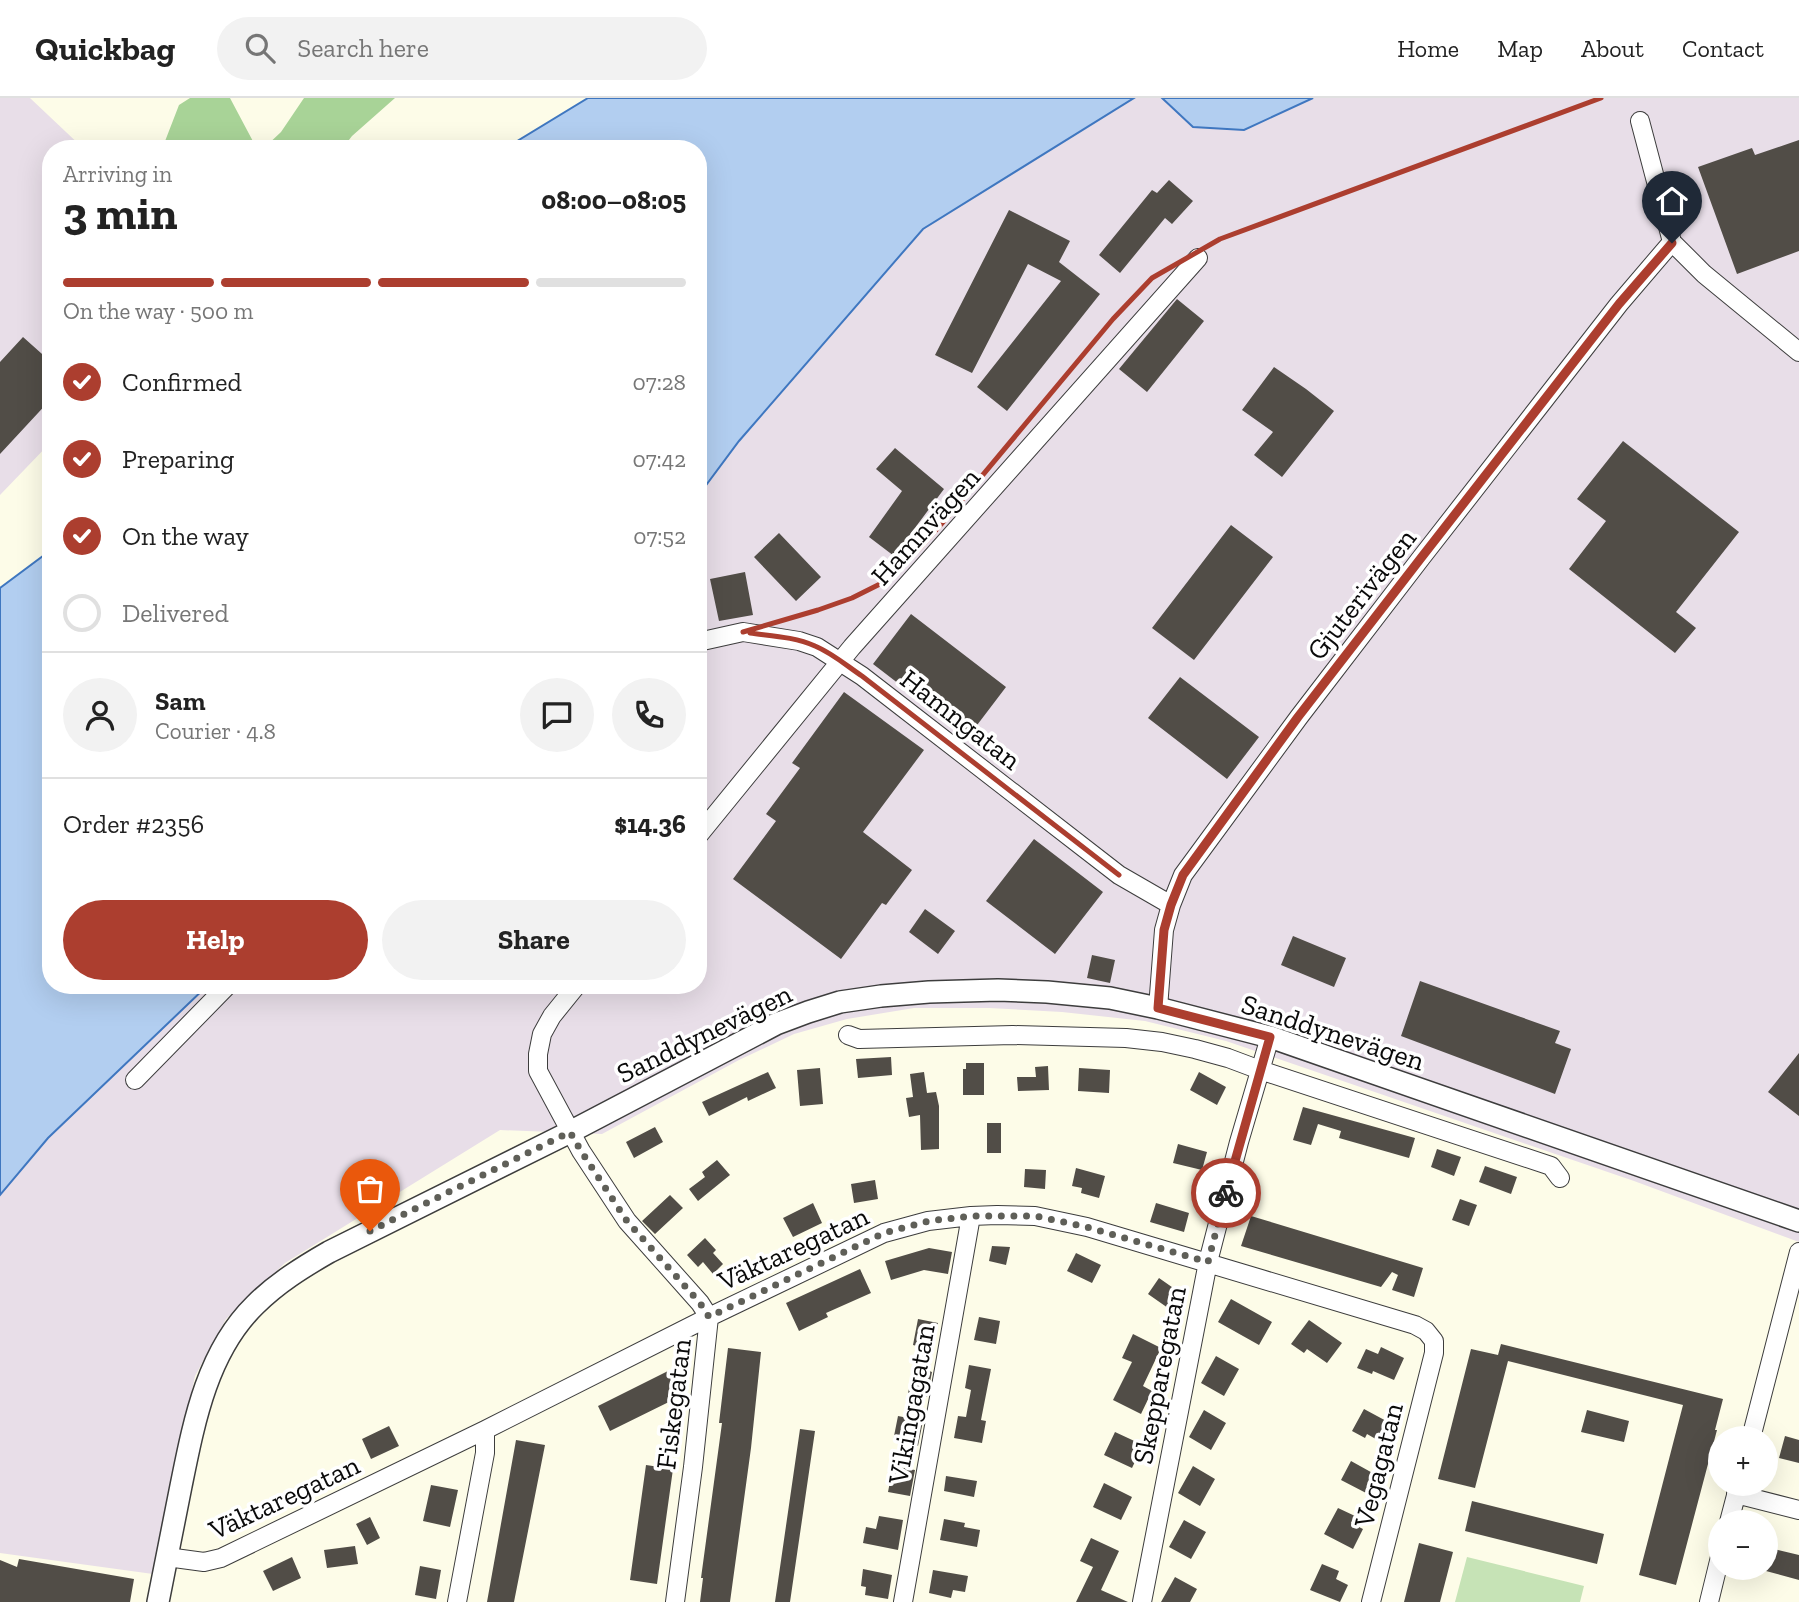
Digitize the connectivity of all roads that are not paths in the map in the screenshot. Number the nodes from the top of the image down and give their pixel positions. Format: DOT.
graph roads {
  1 [pos="1640,121"];
  2 [pos="1672,243"];
  3 [pos="1198,258"];
  4 [pos="1799,352"];
  5 [pos="707,640"];
  6 [pos="840,662"];
  7 [pos="707,825"];
  8 [pos="1171,905"];
  9 [pos="219,994"];
  10 [pos="570,994"];
  11 [pos="1158,1008"];
  12 [pos="848,1035"];
  13 [pos="1270,1037"];
  14 [pos="1261,1070"];
  15 [pos="135,1080"];
  16 [pos="570,1132"];
  17 [pos="1560,1178"];
  18 [pos="971,1216"];
  19 [pos="1799,1221"];
  20 [pos="1799,1252"];
  21 [pos="1208,1262"];
  22 [pos="1792,1301"];
  23 [pos="709,1317"];
  24 [pos="1434,1341"];
  25 [pos="1755,1426"];
  26 [pos="485,1430"];
  27 [pos="1758,1496"];
  28 [pos="1799,1510"];
  29 [pos="167,1557"];
  30 [pos="1714,1580"];
  31 [pos="158,1602"];
  32 [pos="457,1602"];
  33 [pos="675,1602"];
  34 [pos="903,1602"];
  35 [pos="1142,1602"];
  36 [pos="1371,1602"];
  37 [pos="1709,1602"];
  1 -- 2 [label="street"];
  2 -- 4 [label="street"];
  2 -- 8 [label="street, Gjuterivägen"];
  3 -- 6 [label="street, Hamnvägen"];
  5 -- 6 [label="street, Hamngatan"];
  6 -- 7 [label="street, Hamnvägen"];
  6 -- 8 [label="street, Hamngatan"];
  8 -- 11 [label="street, Gjuterivägen"];
  9 -- 15 [label="street"];
  10 -- 16 [label="street"];
  11 -- 13 [label="street, Sanddynevägen"];
  11 -- 16 [label="street, Sanddynevägen"];
  12 -- 14 [label="street, Sanddynevägen"];
  13 -- 14 [label="street, Skepparegatan"];
  13 -- 19 [label="street, Sanddynevägen"];
  14 -- 17 [label="street, Sanddynevägen"];
  14 -- 21 [label="street, Skepparegatan"];
  16 -- 23 [label="street, Fiskegatan"];
  16 -- 29 [label="street, Sanddynevägen"];
  18 -- 21 [label="street, Väktaregatan"];
  18 -- 23 [label="street, Väktaregatan"];
  18 -- 34 [label="street, Vikingagatan"];
  20 -- 22 [label="street"];
  21 -- 24 [label="street, Väktaregatan"];
  21 -- 35 [label="street, Skepparegatan"];
  22 -- 25 [label="street"];
  23 -- 26 [label="street, Väktaregatan"];
  23 -- 33 [label="street, Fiskegatan"];
  24 -- 36 [label="street, Vegagatan"];
  26 -- 29 [label="street, Väktaregatan"];
  26 -- 32 [label="street"];
  27 -- 28 [label="street"];
  29 -- 31 [label="street, Sanddynevägen"];
  30 -- 37 [label="street"];
}
